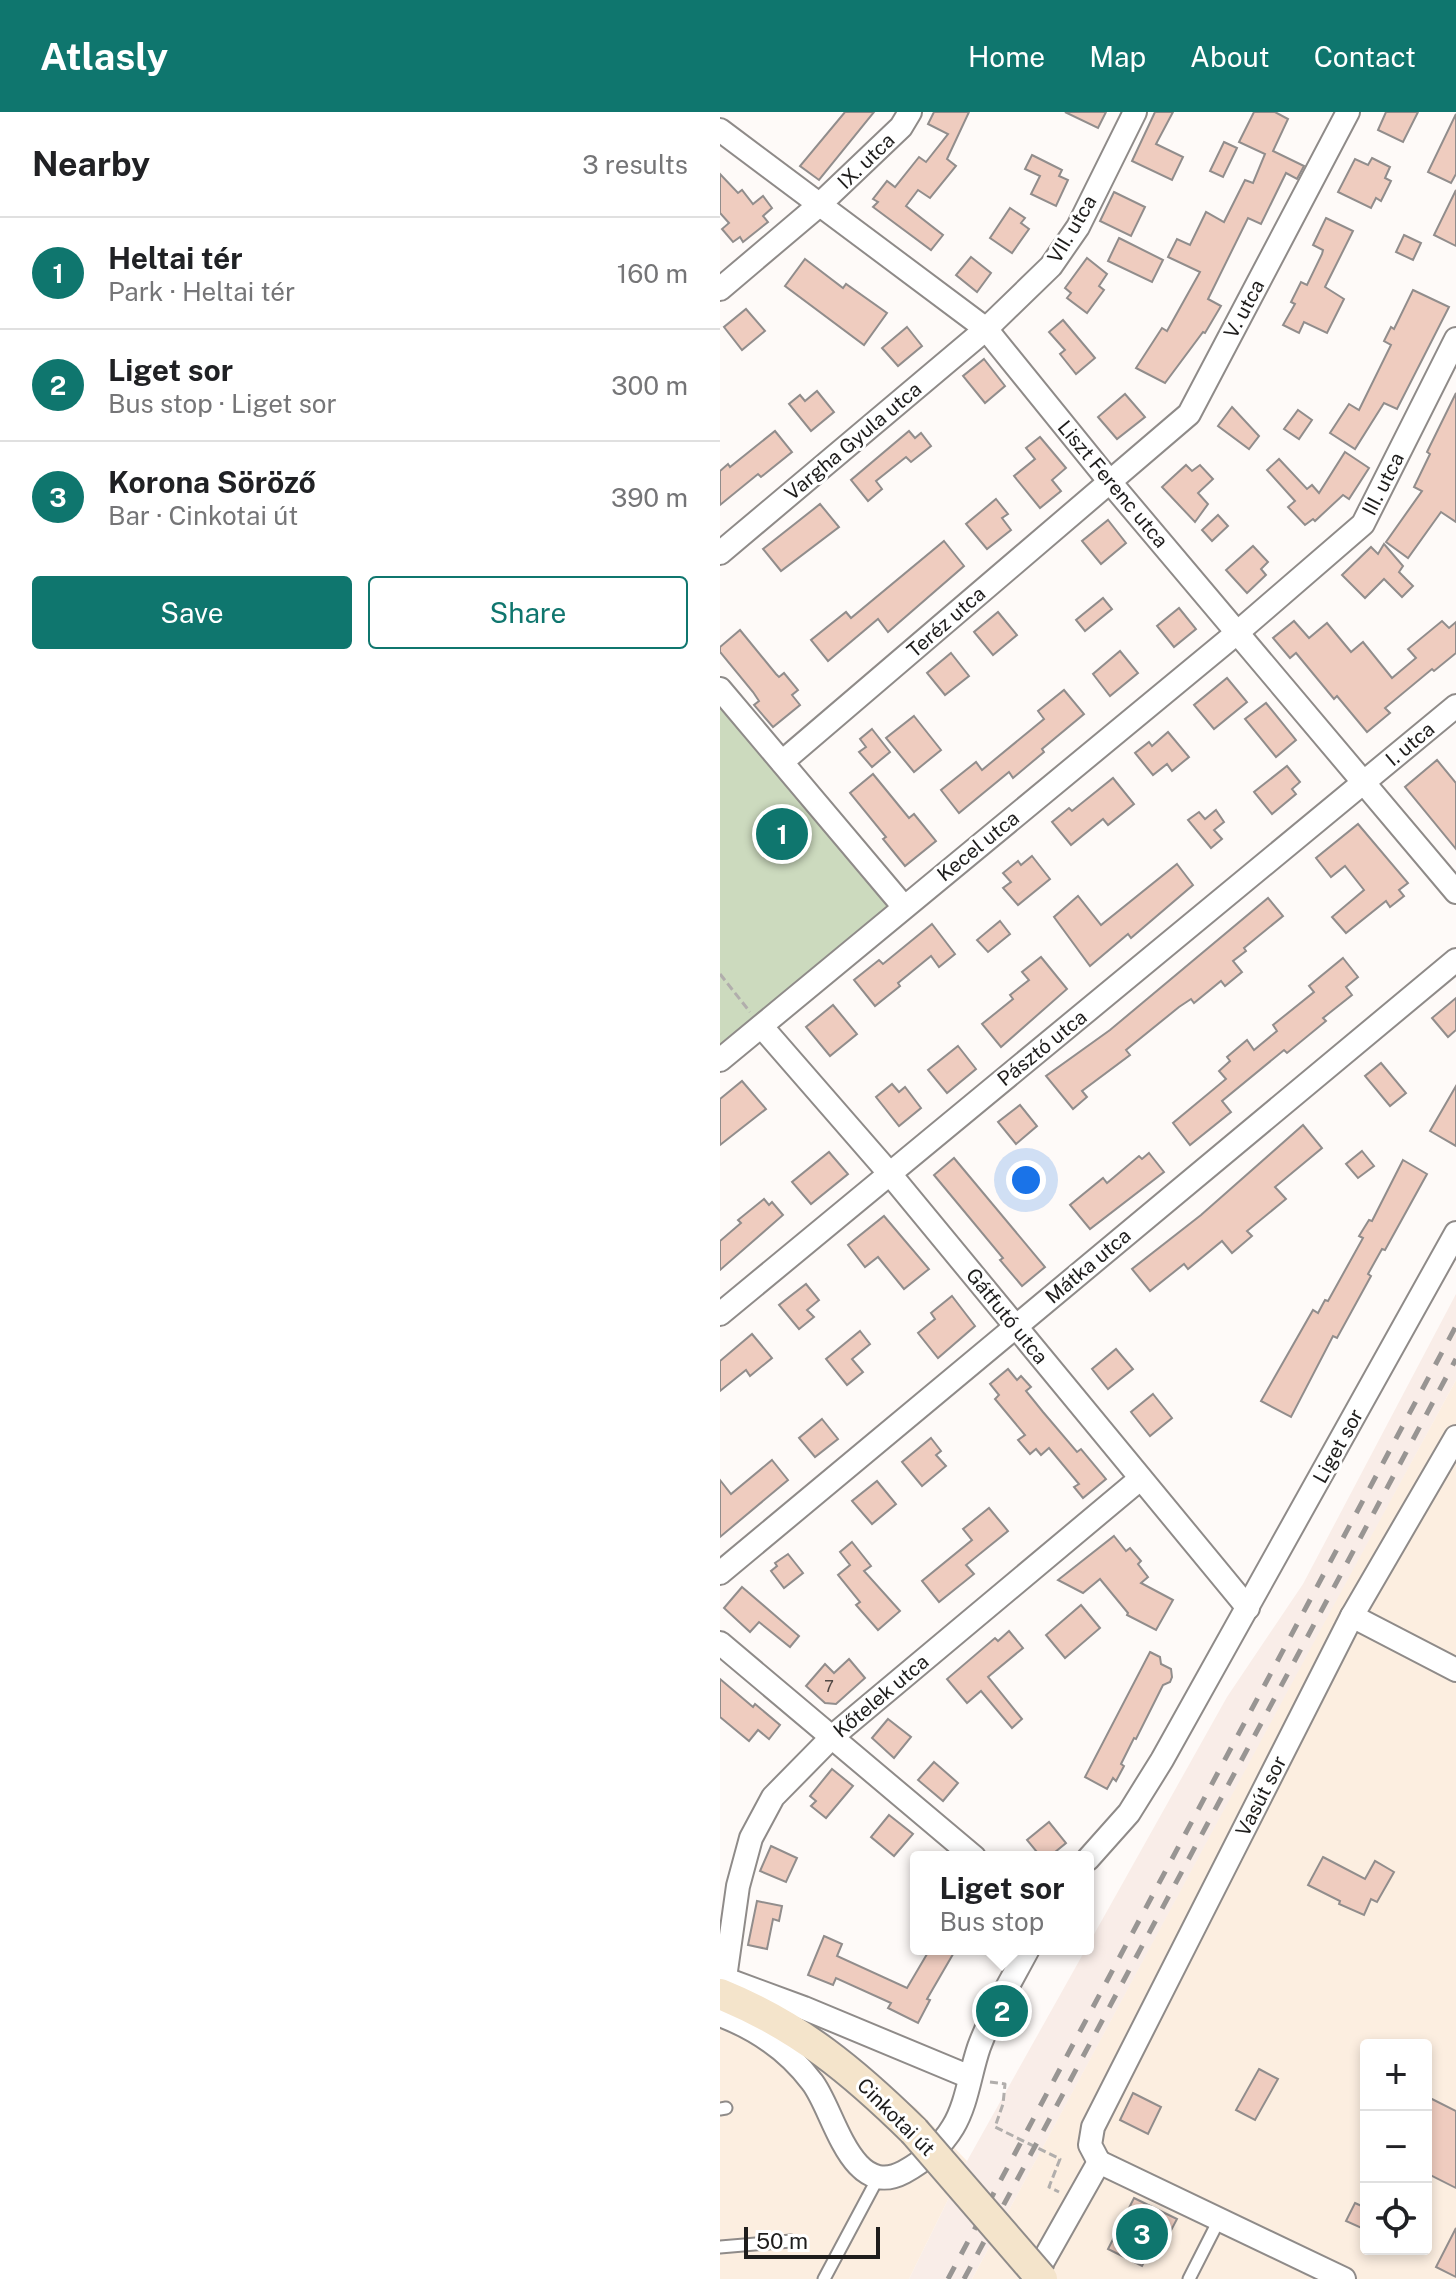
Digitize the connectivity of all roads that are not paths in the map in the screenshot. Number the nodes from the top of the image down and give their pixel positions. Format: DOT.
graph roads {
  1 [pos="910,112"];
  2 [pos="1135,112"];
  3 [pos="1348,112"];
  4 [pos="720,130"];
  5 [pos="818,206"];
  6 [pos="720,289"];
  7 [pos="986,329"];
  8 [pos="1456,339"];
  9 [pos="1110,482"];
  10 [pos="720,553"];
  11 [pos="1238,632"];
  12 [pos="720,689"];
  13 [pos="1456,706"];
  14 [pos="782,762"];
  15 [pos="1365,782"];
  16 [pos="1456,892"];
  17 [pos="904,907"];
  18 [pos="1456,960"];
  19 [pos="762,1027"];
  20 [pos="720,1060"];
  21 [pos="890,1174"];
  22 [pos="1456,1233"];
  23 [pos="720,1314"];
  24 [pos="1015,1326"];
  25 [pos="1456,1437"];
  26 [pos="1140,1479"];
  27 [pos="720,1573"];
  28 [pos="1248,1608"];
  29 [pos="1352,1616"];
  30 [pos="720,1643"];
  31 [pos="1456,1670"];
  32 [pos="833,1736"];
  33 [pos="967,1851"];
  34 [pos="1094,1852"];
  35 [pos="1025,1955"];
  36 [pos="722,1983"];
  37 [pos="720,2015"];
  38 [pos="974,2078"];
  39 [pos="1099,2162"];
  40 [pos="879,2176"];
  41 [pos="1219,2220"];
  42 [pos="791,2241"];
  43 [pos="720,2247"];
  44 [pos="824,2279"];
  45 [pos="1033,2279"];
  46 [pos="1042,2279"];
  47 [pos="1189,2279"];
  48 [pos="1344,2279"];
  1 -- 5 [label="street, IX. utca"];
  2 -- 7 [label="street, VII. utca"];
  3 -- 9 [label="street, V. utca"];
  4 -- 5 [label="street, Liszt Ferenc utca"];
  5 -- 6 [label="street, IX. utca"];
  5 -- 7 [label="street, Liszt Ferenc utca"];
  7 -- 9 [label="street, Liszt Ferenc utca"];
  7 -- 10 [label="street, Vargha Gyula utca"];
  8 -- 11 [label="street, III. utca"];
  9 -- 11 [label="street, Liszt Ferenc utca"];
  9 -- 14 [label="street, Teréz utca"];
  11 -- 15 [label="street, Liszt Ferenc utca"];
  11 -- 17 [label="street, Kecel utca"];
  12 -- 14 [label="street"];
  13 -- 15 [label="street, I. utca"];
  14 -- 17 [label="street"];
  15 -- 16 [label="street, Liszt Ferenc utca"];
  15 -- 21 [label="street, Pásztó utca"];
  17 -- 19 [label="street, Kecel utca"];
  18 -- 24 [label="street, Mátka utca"];
  19 -- 20 [label="street, Kecel utca"];
  19 -- 21 [label="street, Gátfutó utca"];
  21 -- 23 [label="street, Pásztó utca"];
  21 -- 24 [label="street, Gátfutó utca"];
  22 -- 28 [label="street, Liget sor"];
  24 -- 26 [label="street, Gátfutó utca"];
  24 -- 27 [label="street, Mátka utca"];
  25 -- 29 [label="street, Vasút sor"];
  26 -- 28 [label="street, Gátfutó utca"];
  26 -- 32 [label="street, Kőtelek utca"];
  28 -- 34 [label="street, Liget sor"];
  29 -- 31 [label="street"];
  29 -- 39 [label="street, Vasút sor"];
  30 -- 32 [label="street"];
  32 -- 33 [label="street"];
  32 -- 36 [label="street, Kőtelek utca"];
  35 -- 38 [label="street"];
  36 -- 38 [label="street"];
  36 -- 46 [label="main road, Cinkotai út, bridge"];
  37 -- 40 [label="street"];
  38 -- 40 [label="street"];
  39 -- 41 [label="street"];
  39 -- 45 [label="street"];
  40 -- 44 [label="lane"];
  41 -- 47 [label="lane"];
  41 -- 48 [label="street"];
  42 -- 43 [label="lane"];
}
